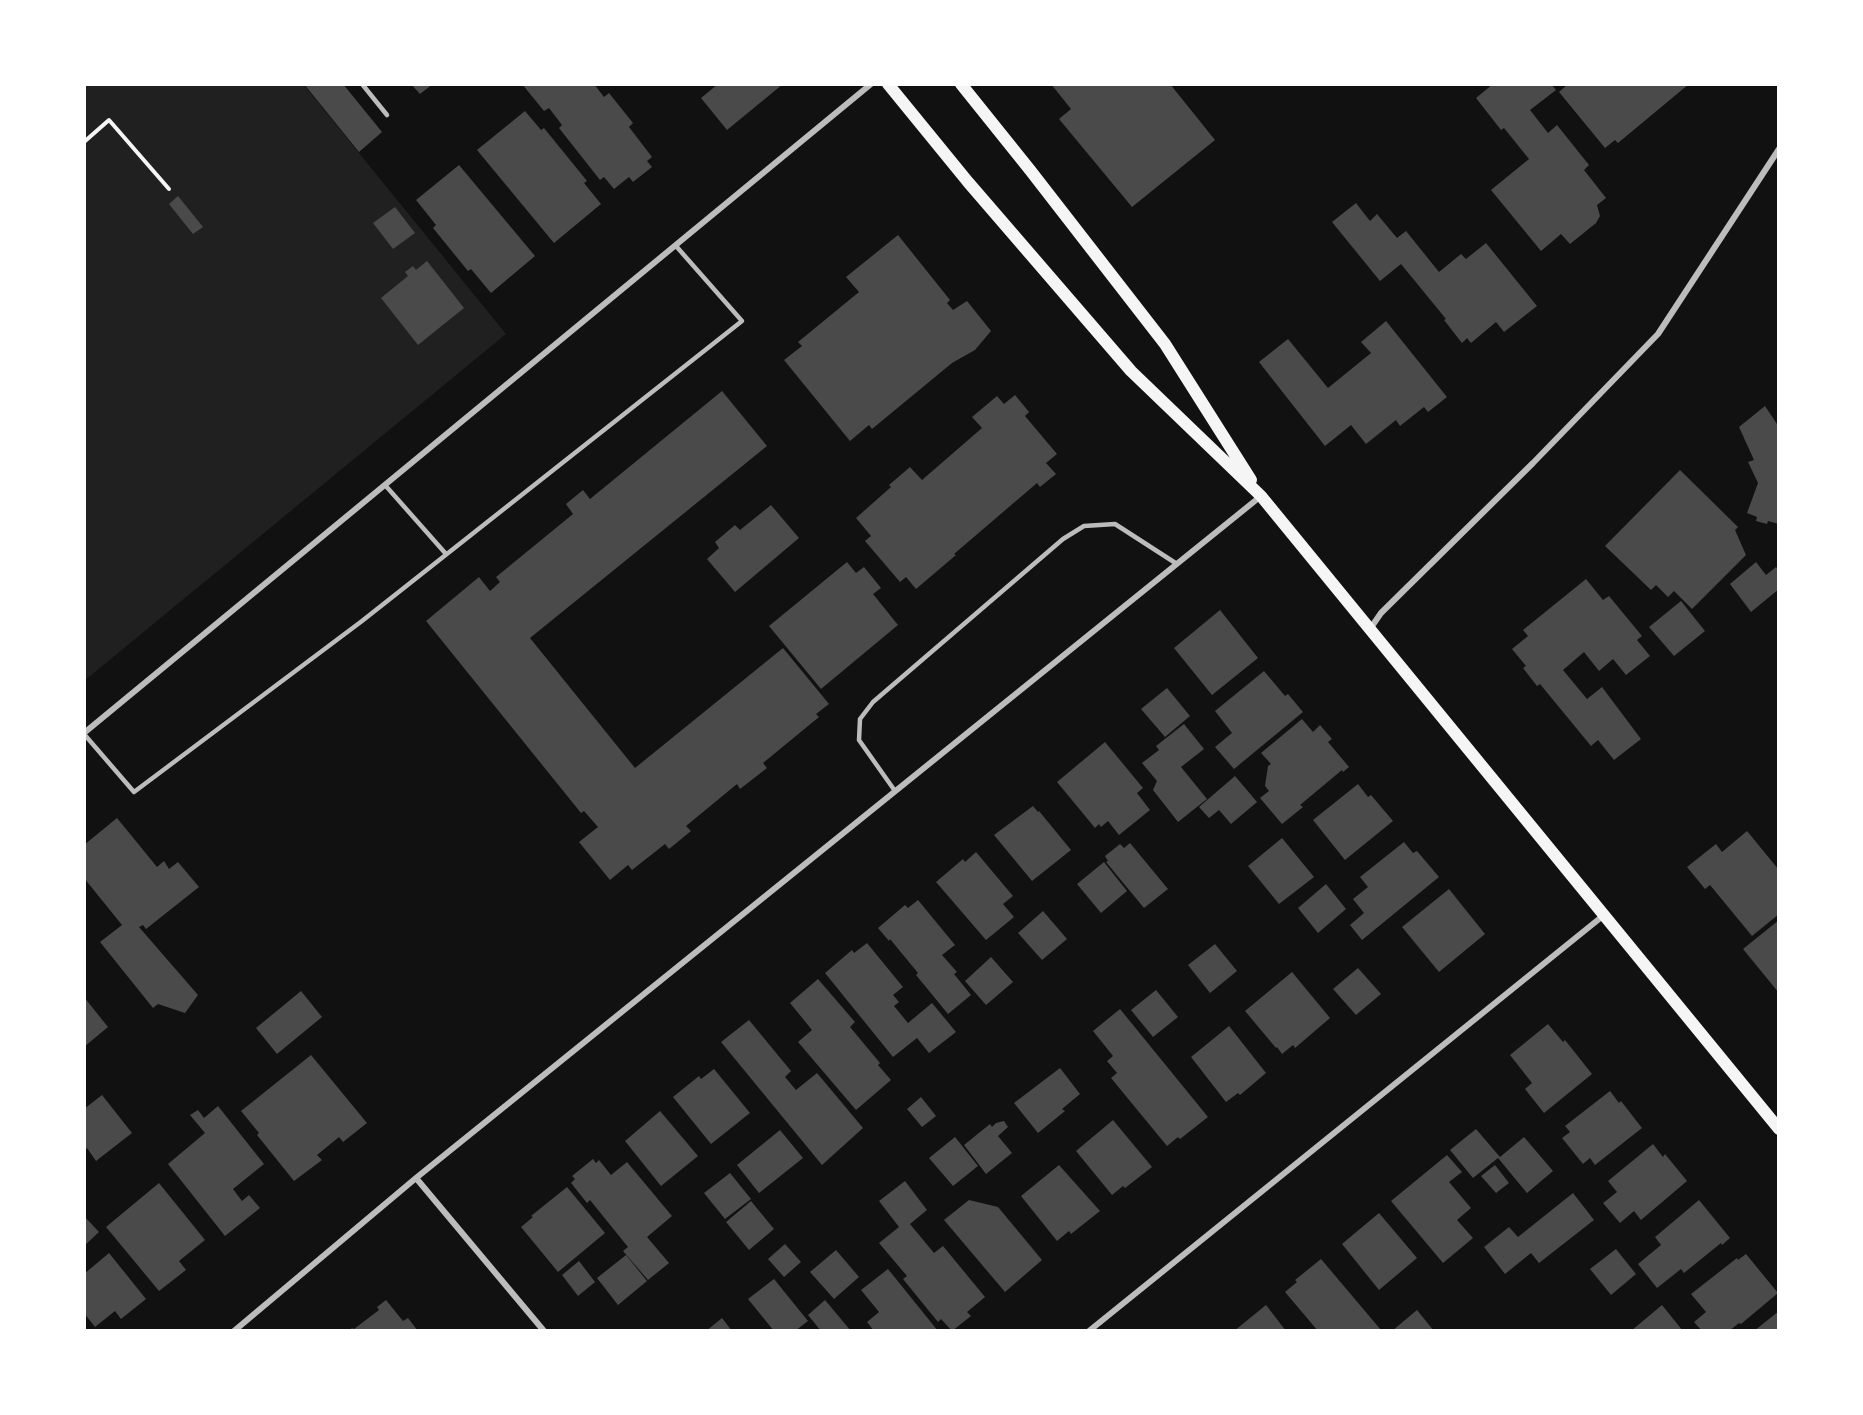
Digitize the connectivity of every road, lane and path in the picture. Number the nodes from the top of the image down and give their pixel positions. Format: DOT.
graph roads {
  1 [pos="362,84"];
  2 [pos="871,84"];
  3 [pos="888,84"];
  4 [pos="961,84"];
  5 [pos="387,115"];
  6 [pos="84,142"];
  7 [pos="1779,149"];
  8 [pos="169,189"];
  9 [pos="676,246"];
  10 [pos="385,485"];
  11 [pos="1261,496"];
  12 [pos="446,554"];
  13 [pos="1177,564"];
  14 [pos="1370,629"];
  15 [pos="84,733"];
  16 [pos="895,791"];
  17 [pos="1604,915"];
  18 [pos="1779,1129"];
  19 [pos="416,1178"];
  20 [pos="234,1331"];
  21 [pos="544,1331"];
  22 [pos="1089,1331"];
  1 -- 5 [label="lane"];
  2 -- 9 [label="street"];
  3 -- 11 [label="main road"];
  4 -- 11 [label="main road"];
  6 -- 8 [label="path"];
  7 -- 14 [label="street"];
  9 -- 10 [label="street"];
  9 -- 12 [label="lane"];
  10 -- 12 [label="lane"];
  10 -- 15 [label="street"];
  11 -- 13 [label="street"];
  11 -- 14 [label="main road"];
  12 -- 15 [label="lane"];
  13 -- 16 [label="street"];
  13 -- 16 [label="lane"];
  14 -- 17 [label="main road"];
  16 -- 19 [label="street"];
  17 -- 18 [label="main road"];
  17 -- 22 [label="street"];
  19 -- 20 [label="street"];
  19 -- 21 [label="street"];
}
